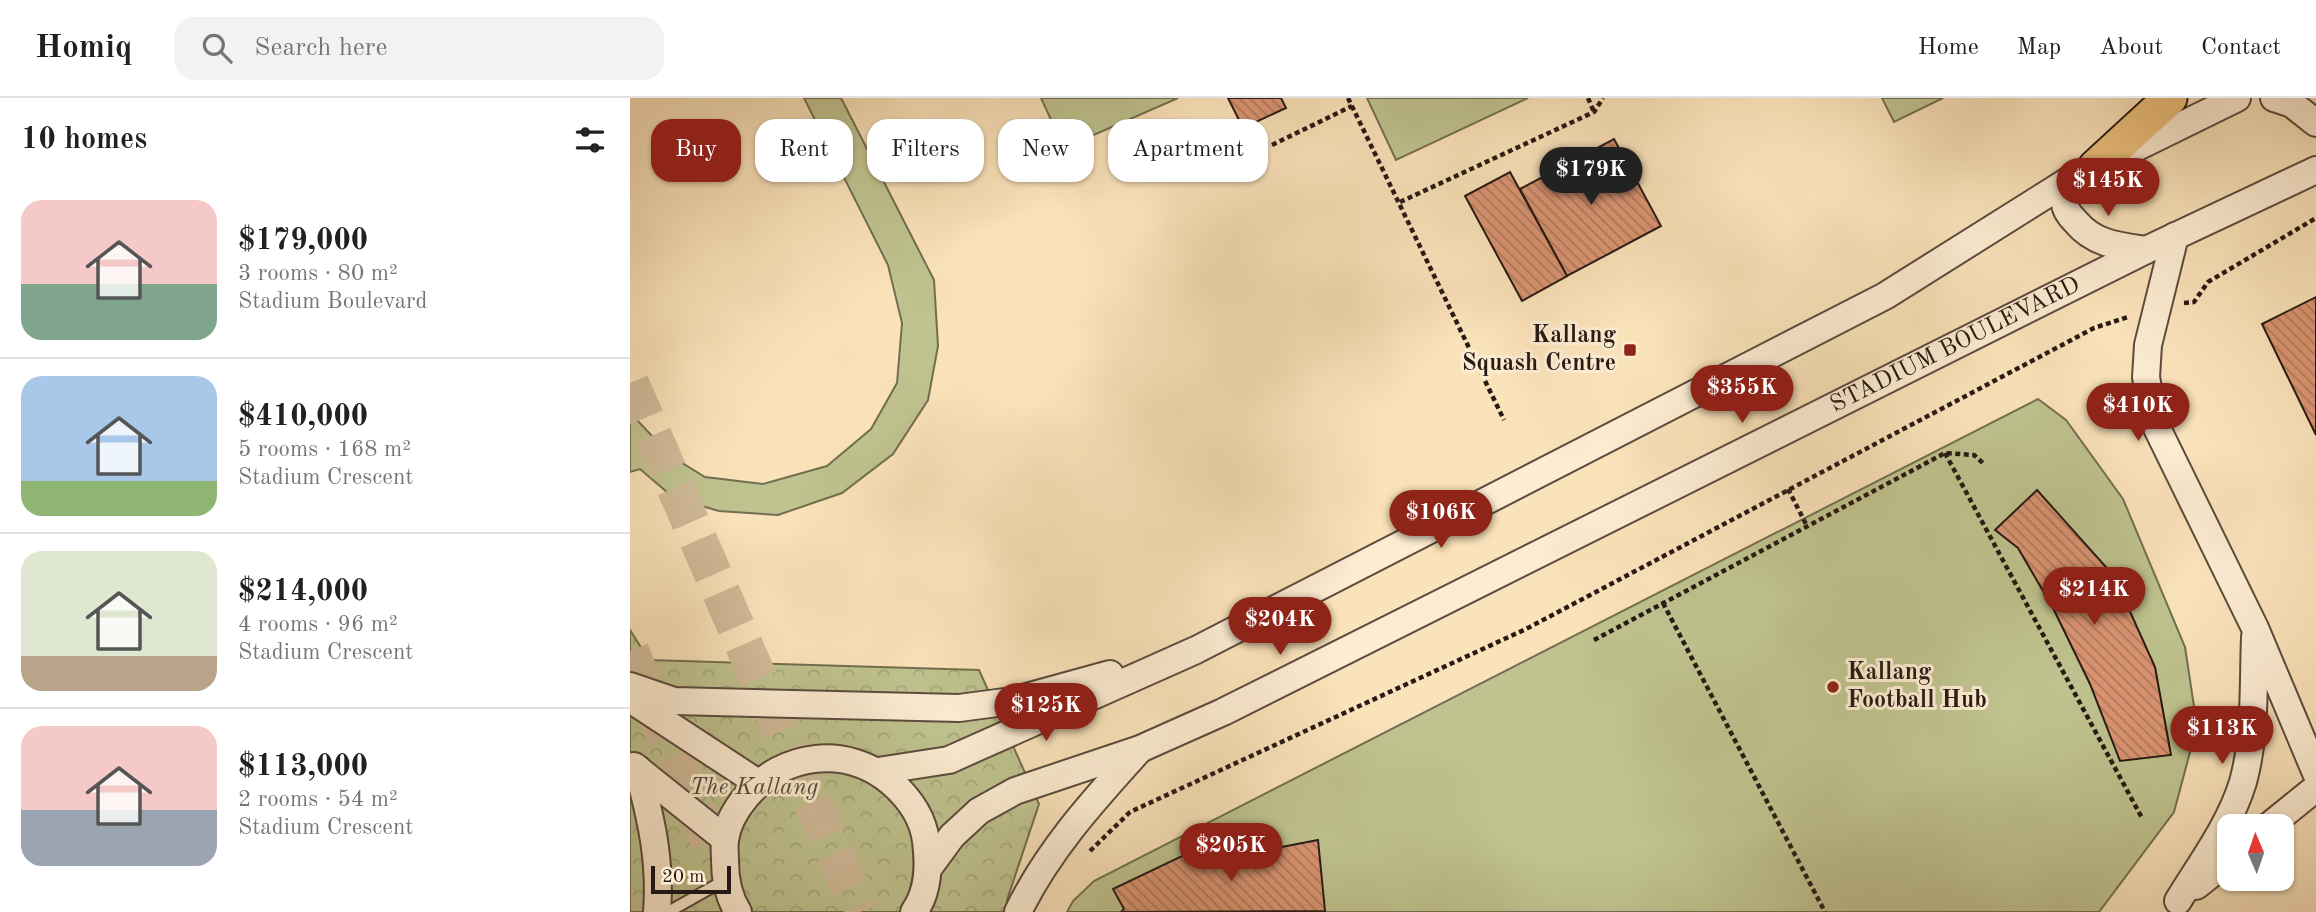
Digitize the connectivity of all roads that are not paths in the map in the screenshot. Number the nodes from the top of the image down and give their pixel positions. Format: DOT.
graph roads {
  1 [pos="2170,98"];
  2 [pos="2238,98"];
  3 [pos="2274,98"];
  4 [pos="2316,123"];
  5 [pos="2316,170"];
  6 [pos="2082,174"];
  7 [pos="2175,236"];
  8 [pos="2146,250"];
  9 [pos="2255,628"];
  10 [pos="1196,650"];
  11 [pos="630,686"];
  12 [pos="630,699"];
  13 [pos="1140,749"];
  14 [pos="634,766"];
  15 [pos="878,771"];
  16 [pos="2316,773"];
  17 [pos="758,783"];
  18 [pos="2316,788"];
  19 [pos="2285,814"];
  20 [pos="725,839"];
  21 [pos="930,866"];
  22 [pos="2217,870"];
  23 [pos="724,880"];
  24 [pos="2174,906"];
  25 [pos="919,909"];
  26 [pos="657,912"];
  27 [pos="668,912"];
  28 [pos="738,912"];
  29 [pos="1018,912"];
  1 -- 6 [label="main road"];
  2 -- 6 [label="street, STADIUM BOULEVARD"];
  3 -- 4 [label="street"];
  5 -- 7 [label="street, STADIUM BOULEVARD"];
  6 -- 8 [label="street"];
  6 -- 10 [label="street, STADIUM BOULEVARD"];
  7 -- 8 [label="street, STADIUM BOULEVARD"];
  7 -- 9 [label="street"];
  8 -- 13 [label="street, STADIUM BOULEVARD"];
  9 -- 16 [label="street"];
  9 -- 24 [label="street"];
  10 -- 11 [label="street"];
  10 -- 15 [label="street, STADIUM BOULEVARD"];
  12 -- 17 [label="street"];
  13 -- 21 [label="street, STADIUM BOULEVARD"];
  13 -- 29 [label="street"];
  14 -- 20 [label="street"];
  14 -- 26 [label="street"];
  15 -- 17 [label="street, STADIUM BOULEVARD"];
  15 -- 21 [label="street, STADIUM BOULEVARD"];
  17 -- 20 [label="street, STADIUM BOULEVARD"];
  18 -- 19 [label="street"];
  20 -- 23 [label="street, STADIUM BOULEVARD"];
  21 -- 25 [label="street, STADIUM BOULEVARD"];
  22 -- 24 [label="street"];
  23 -- 27 [label="lane"];
  23 -- 28 [label="street, STADIUM BOULEVARD"];
}
